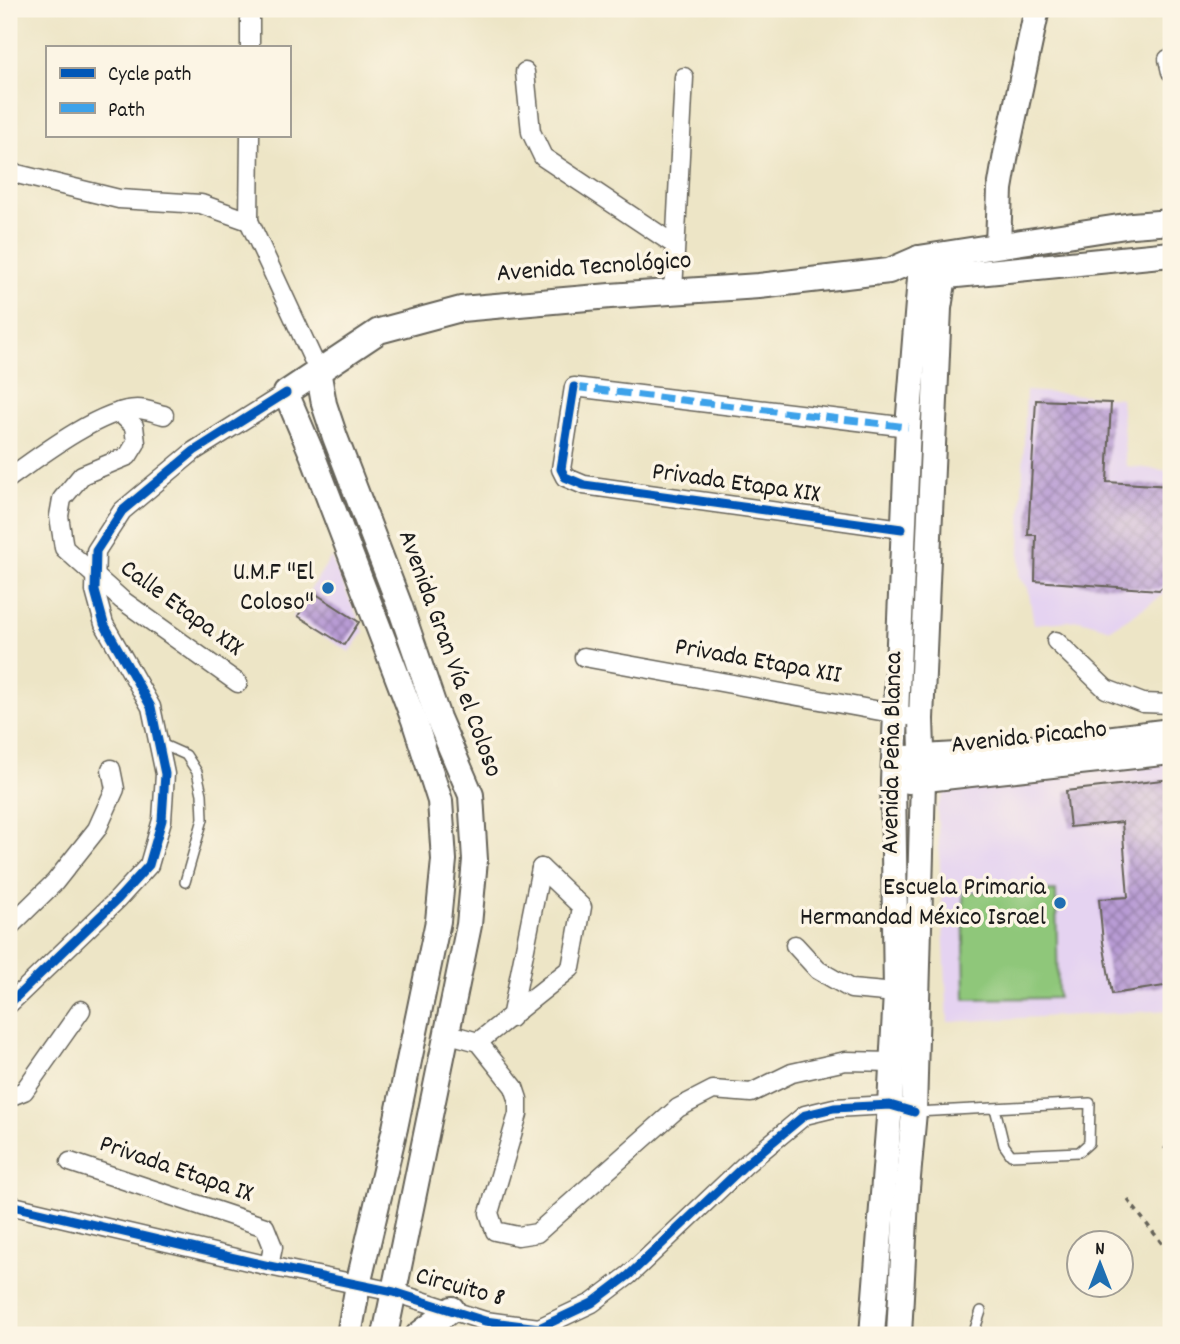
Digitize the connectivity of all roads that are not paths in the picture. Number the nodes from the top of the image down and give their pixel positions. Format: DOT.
graph roads {
  1 [pos="250,9"];
  2 [pos="1037,9"];
  3 [pos="250,46"];
  4 [pos="525,72"];
  5 [pos="684,77"];
  6 [pos="250,136"];
  7 [pos="9,172"];
  8 [pos="249,221"];
  9 [pos="1171,222"];
  10 [pos="675,245"];
  11 [pos="998,245"];
  12 [pos="1171,254"];
  13 [pos="932,267"];
  14 [pos="673,292"];
  15 [pos="318,370"];
  16 [pos="286,393"];
  17 [pos="119,412"];
  18 [pos="164,415"];
  19 [pos="908,427"];
  20 [pos="9,478"];
  21 [pos="902,529"];
  22 [pos="94,576"];
  23 [pos="1056,641"];
  24 [pos="584,657"];
  25 [pos="238,683"];
  26 [pos="1171,704"];
  27 [pos="896,714"];
  28 [pos="921,719"];
  29 [pos="1171,731"];
  30 [pos="159,743"];
  31 [pos="1171,752"];
  32 [pos="111,769"];
  33 [pos="922,769"];
  34 [pos="894,770"];
  35 [pos="185,882"];
  36 [pos="9,927"];
  37 [pos="795,945"];
  38 [pos="896,993"];
  39 [pos="9,1004"];
  40 [pos="81,1010"];
  41 [pos="511,1017"];
  42 [pos="446,1034"];
  43 [pos="478,1042"];
  44 [pos="892,1062"];
  45 [pos="9,1097"];
  46 [pos="890,1105"];
  47 [pos="995,1108"];
  48 [pos="914,1112"];
  49 [pos="70,1162"];
  50 [pos="9,1205"];
  51 [pos="269,1266"];
  52 [pos="358,1286"];
  53 [pos="394,1292"];
  54 [pos="453,1309"];
  55 [pos="981,1311"];
  56 [pos="349,1335"];
  57 [pos="385,1335"];
  58 [pos="418,1335"];
  59 [pos="872,1335"];
  60 [pos="899,1335"];
  61 [pos="973,1335"];
  1 -- 3 [label="street"];
  2 -- 11 [label="main road"];
  4 -- 10 [label="street"];
  5 -- 10 [label="street"];
  6 -- 8 [label="street, Avenida Gran Vía el Coloso"];
  7 -- 8 [label="street"];
  8 -- 15 [label="street, Avenida Gran Vía el Coloso"];
  9 -- 11 [label="main road, Avenida Tecnológico"];
  10 -- 14 [label="street"];
  11 -- 13 [label="main road, Avenida Tecnológico"];
  12 -- 13 [label="main road, Avenida Tecnológico"];
  13 -- 14 [label="main road, Avenida Tecnológico"];
  13 -- 19 [label="main road, Avenida Peña Blanca"];
  13 -- 28 [label="main road, Avenida Peña Blanca"];
  14 -- 15 [label="main road, Avenida Tecnológico"];
  15 -- 16 [label="main road, Avenida Tecnológico"];
  15 -- 42 [label="main road, Avenida Gran Vía el Coloso"];
  16 -- 22 [label="street"];
  16 -- 52 [label="main road, Avenida Gran Vía el Coloso"];
  17 -- 18 [label="street"];
  17 -- 20 [label="street"];
  17 -- 22 [label="street, Calle Etapa XIX"];
  19 -- 21 [label="main road, Avenida Peña Blanca"];
  19 -- 21 [label="street, Privada Etapa XIX"];
  21 -- 27 [label="main road, Avenida Peña Blanca"];
  22 -- 25 [label="street, Calle Etapa XIX"];
  22 -- 30 [label="street"];
  23 -- 26 [label="street"];
  24 -- 27 [label="street, Privada Etapa XII"];
  27 -- 28 [label="street, Privada Etapa XII"];
  27 -- 34 [label="main road, Avenida Peña Blanca"];
  28 -- 33 [label="main road, Avenida Peña Blanca"];
  29 -- 33 [label="main road, Avenida Picacho"];
  30 -- 35 [label="lane"];
  30 -- 39 [label="street"];
  31 -- 33 [label="main road, Avenida Picacho"];
  32 -- 36 [label="street"];
  33 -- 34 [label="main road, Avenida Picacho"];
  33 -- 48 [label="main road, Avenida Peña Blanca"];
  34 -- 38 [label="main road, Avenida Peña Blanca"];
  37 -- 38 [label="street"];
  38 -- 44 [label="main road, Avenida Peña Blanca"];
  40 -- 45 [label="street"];
  41 -- 41 [label="street"];
  41 -- 43 [label="street"];
  42 -- 43 [label="street"];
  42 -- 53 [label="main road, Avenida Gran Vía el Coloso"];
  43 -- 44 [label="street"];
  44 -- 46 [label="main road, Avenida Peña Blanca"];
  46 -- 48 [label="street, Circuito 8"];
  46 -- 54 [label="street, Circuito 8"];
  46 -- 59 [label="main road, Avenida Peña Blanca"];
  47 -- 47 [label="lane"];
  47 -- 48 [label="lane"];
  48 -- 60 [label="main road, Avenida Peña Blanca"];
  49 -- 51 [label="street, Privada Etapa IX"];
  50 -- 51 [label="street, Circuito 8"];
  51 -- 52 [label="street, Circuito 8"];
  52 -- 53 [label="street, Circuito 8"];
  52 -- 56 [label="main road, Avenida Gran Vía el Coloso"];
  53 -- 54 [label="street, Circuito 8"];
  53 -- 57 [label="main road, Avenida Gran Vía el Coloso"];
  54 -- 58 [label="main road"];
  55 -- 61 [label="lane"];
}
